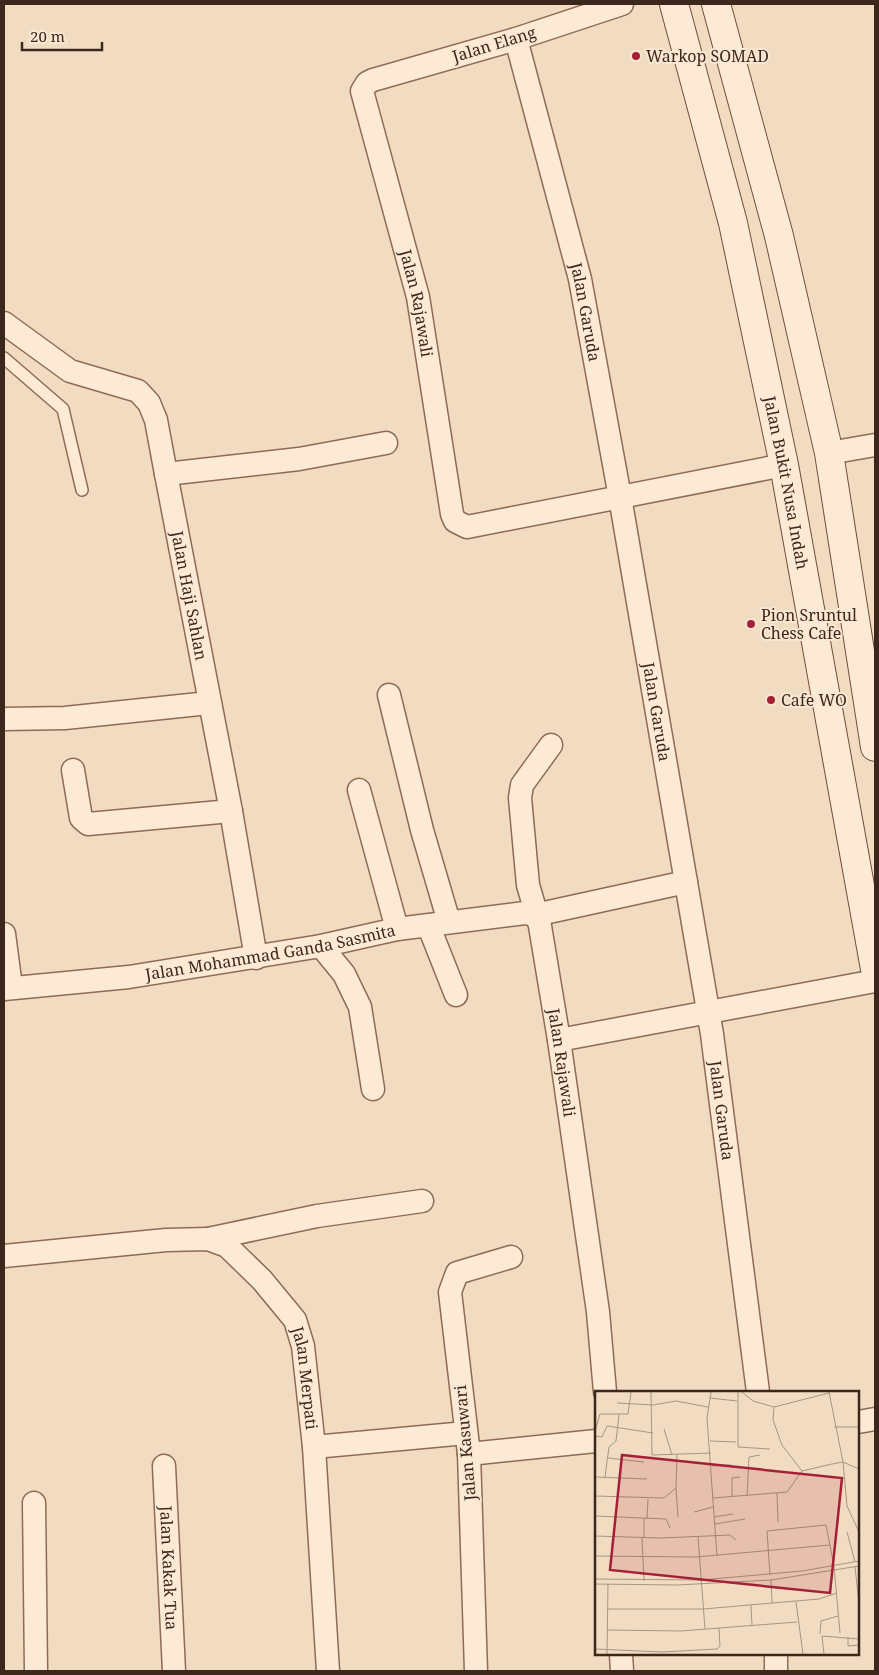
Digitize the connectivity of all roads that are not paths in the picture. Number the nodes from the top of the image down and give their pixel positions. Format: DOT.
graph roads {
  1 [pos="622,4"];
  2 [pos="674,4"];
  3 [pos="716,4"];
  4 [pos="516,39"];
  5 [pos="366,83"];
  6 [pos="5,326"];
  7 [pos="4,358"];
  8 [pos="386,443"];
  9 [pos="875,446"];
  10 [pos="829,453"];
  11 [pos="784,465"];
  12 [pos="166,474"];
  13 [pos="82,490"];
  14 [pos="620,497"];
  15 [pos="389,695"];
  16 [pos="209,703"];
  17 [pos="4,719"];
  18 [pos="552,745"];
  19 [pos="875,747"];
  20 [pos="73,770"];
  21 [pos="359,790"];
  22 [pos="231,811"];
  23 [pos="686,882"];
  24 [pos="535,915"];
  25 [pos="439,924"];
  26 [pos="397,929"];
  27 [pos="4,934"];
  28 [pos="321,946"];
  29 [pos="256,958"];
  30 [pos="875,969"];
  31 [pos="875,981"];
  32 [pos="8,988"];
  33 [pos="456,995"];
  34 [pos="708,1012"];
  35 [pos="560,1040"];
  36 [pos="373,1088"];
  37 [pos="422,1201"];
  38 [pos="208,1239"];
  39 [pos="4,1256"];
  40 [pos="511,1257"];
  41 [pos="605,1391"];
  42 [pos="758,1391"];
  43 [pos="875,1419"];
  44 [pos="859,1422"];
  45 [pos="595,1442"];
  46 [pos="467,1443"];
  47 [pos="314,1447"];
  48 [pos="164,1466"];
  49 [pos="34,1503"];
  50 [pos="621,1655"];
  51 [pos="776,1655"];
  52 [pos="36,1671"];
  53 [pos="174,1671"];
  54 [pos="328,1671"];
  55 [pos="476,1671"];
  56 [pos="622,1671"];
  57 [pos="776,1671"];
  1 -- 4 [label="street, Jalan Elang"];
  2 -- 11 [label="street, Jalan Bukit Nusa Indah"];
  3 -- 10 [label="street"];
  4 -- 5 [label="street, Jalan Elang"];
  4 -- 14 [label="street, Jalan Garuda"];
  5 -- 14 [label="street, Jalan Rajawali"];
  6 -- 12 [label="street, Jalan Haji Sahlan"];
  7 -- 13 [label="lane"];
  8 -- 12 [label="street"];
  9 -- 10 [label="street"];
  10 -- 19 [label="street"];
  11 -- 14 [label="street"];
  11 -- 30 [label="street, Jalan Bukit Nusa Indah"];
  12 -- 16 [label="street, Jalan Haji Sahlan"];
  14 -- 23 [label="street, Jalan Garuda"];
  15 -- 25 [label="street"];
  16 -- 17 [label="street"];
  16 -- 22 [label="street, Jalan Haji Sahlan"];
  18 -- 24 [label="street, Jalan Rajawali"];
  20 -- 22 [label="street"];
  21 -- 26 [label="street"];
  22 -- 29 [label="street, Jalan Haji Sahlan"];
  23 -- 24 [label="street, Jalan Mohammad Ganda Sasmita"];
  23 -- 34 [label="street, Jalan Garuda"];
  24 -- 25 [label="street, Jalan Mohammad Ganda Sasmita"];
  24 -- 35 [label="street, Jalan Rajawali"];
  25 -- 26 [label="street, Jalan Mohammad Ganda Sasmita"];
  25 -- 33 [label="street"];
  26 -- 28 [label="street, Jalan Mohammad Ganda Sasmita"];
  27 -- 32 [label="street"];
  28 -- 29 [label="street, Jalan Mohammad Ganda Sasmita"];
  28 -- 36 [label="street"];
  29 -- 32 [label="street, Jalan Mohammad Ganda Sasmita"];
  31 -- 34 [label="street"];
  34 -- 35 [label="street"];
  34 -- 42 [label="street, Jalan Garuda"];
  35 -- 41 [label="street, Jalan Rajawali"];
  37 -- 38 [label="street"];
  38 -- 39 [label="street, Jalan Merpati"];
  38 -- 47 [label="street, Jalan Merpati"];
  40 -- 46 [label="street, Jalan Kasuwari"];
  43 -- 44 [label="street"];
  45 -- 46 [label="street"];
  46 -- 47 [label="street"];
  46 -- 55 [label="street, Jalan Kasuwari"];
  47 -- 54 [label="street, Jalan Merpati"];
  48 -- 53 [label="street, Jalan Kakak Tua"];
  49 -- 52 [label="street"];
  50 -- 56 [label="street"];
  51 -- 57 [label="street"];
}
